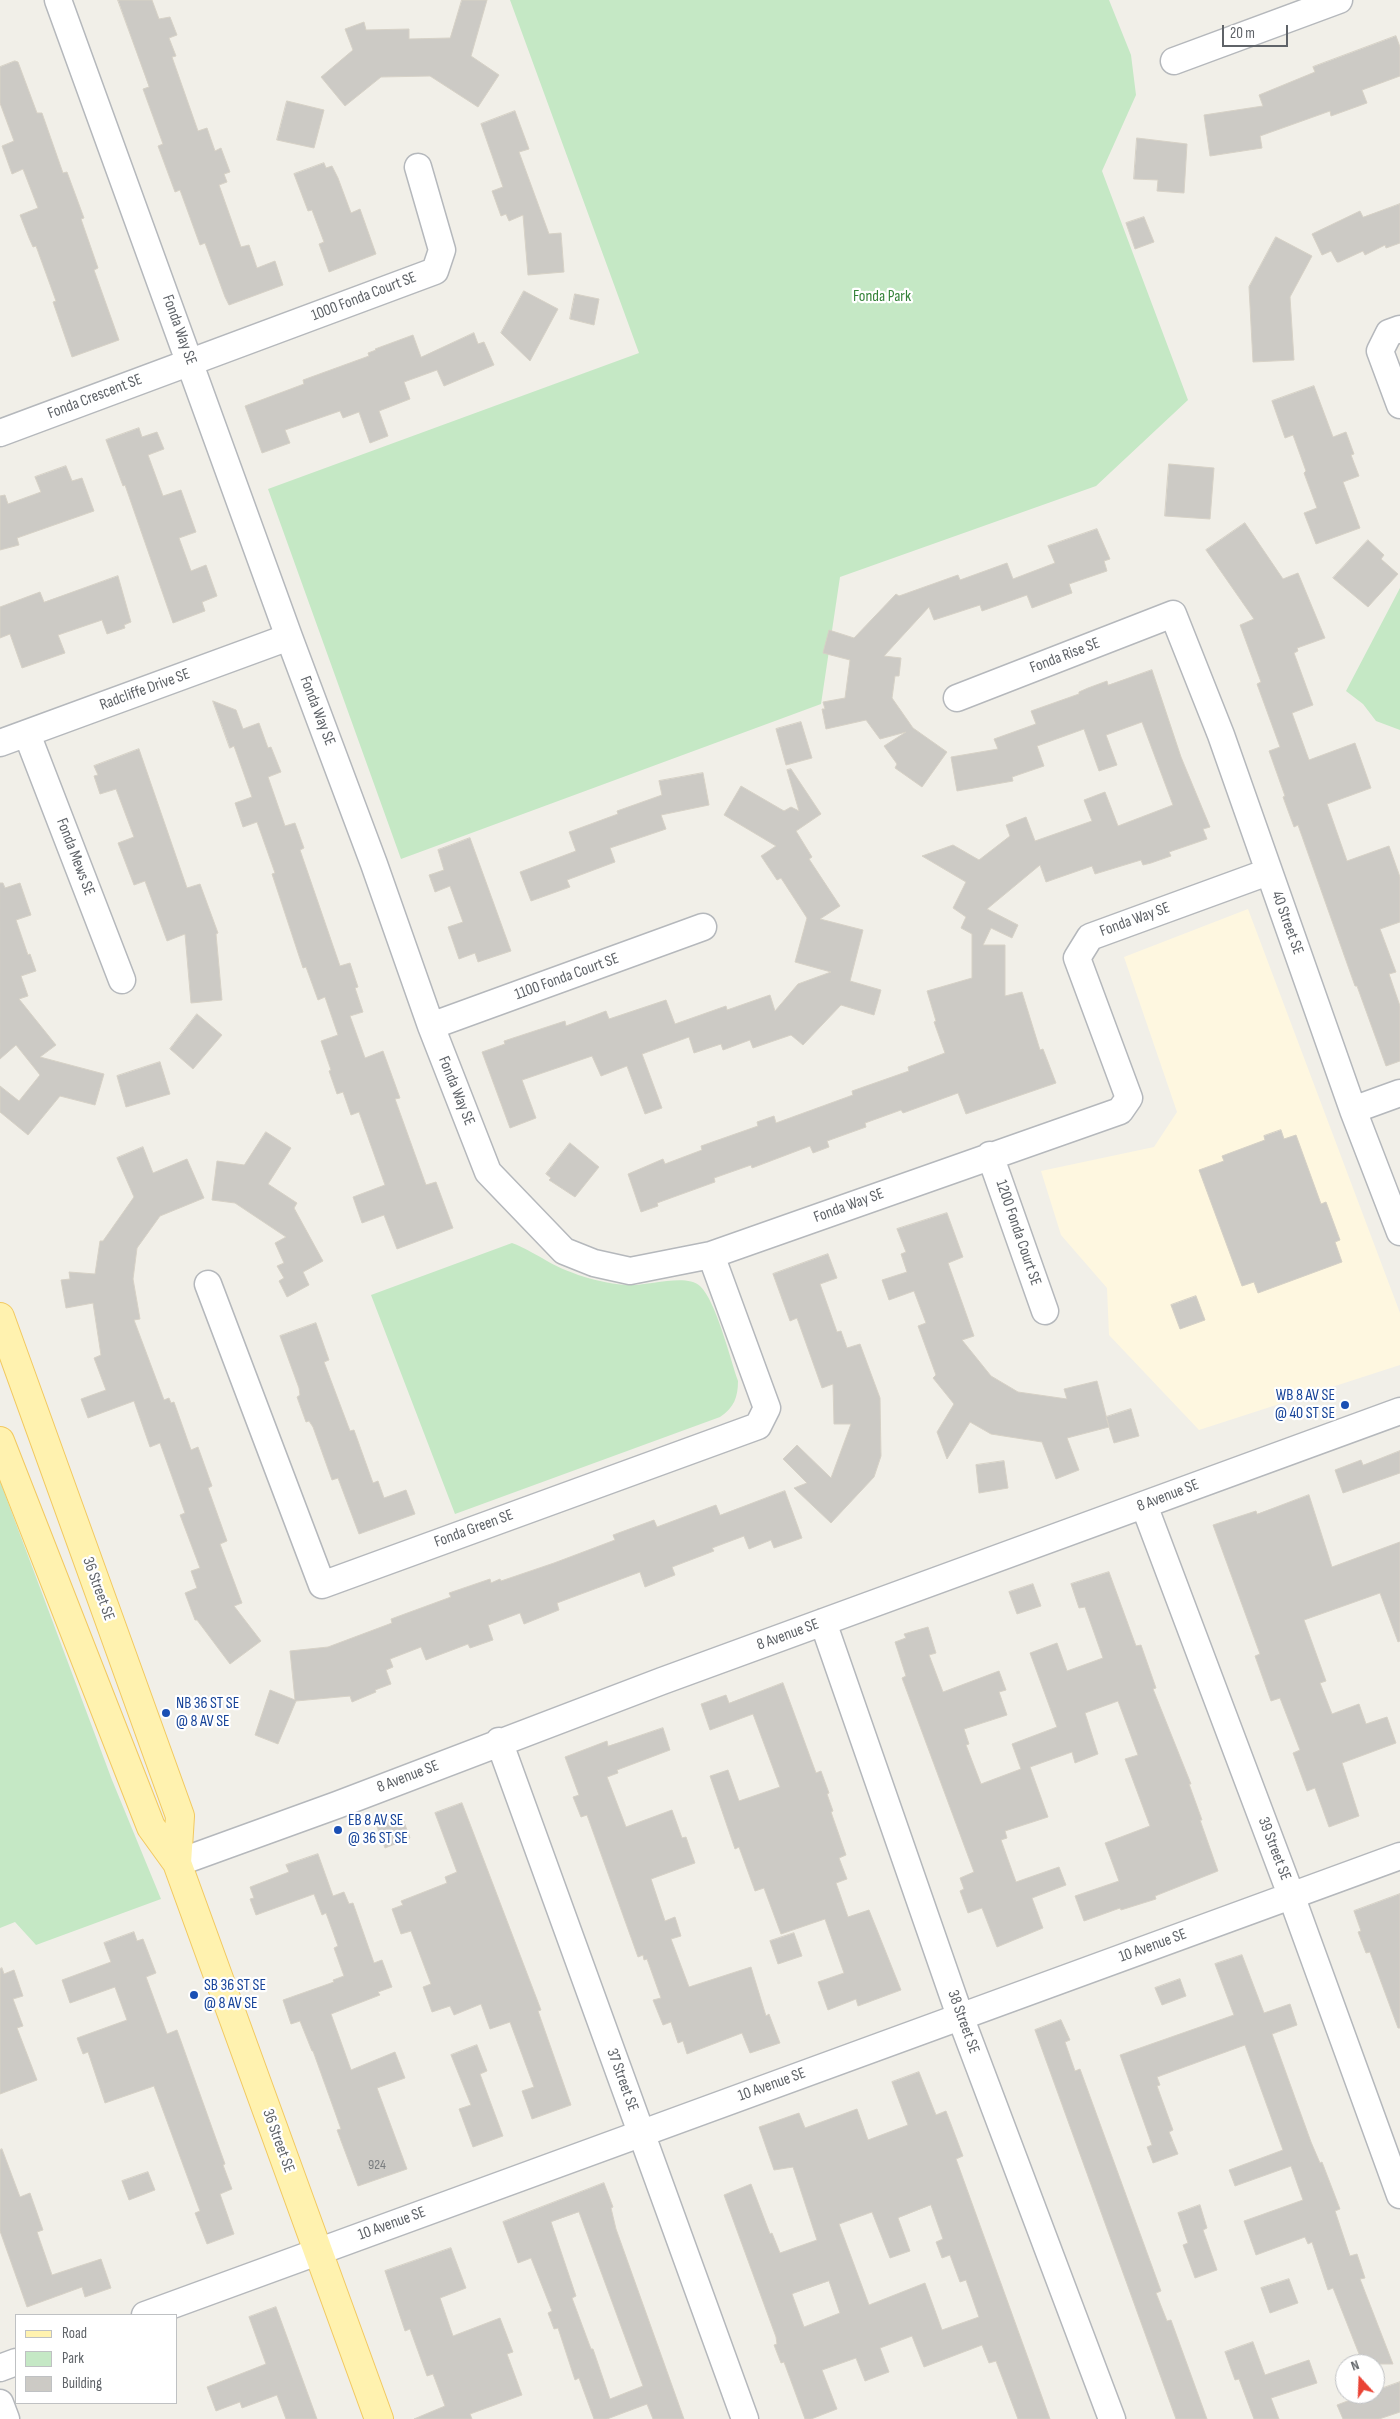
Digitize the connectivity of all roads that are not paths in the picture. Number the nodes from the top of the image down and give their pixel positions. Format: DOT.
graph roads {
  1 [pos="58,0"];
  2 [pos="1340,0"];
  3 [pos="1174,61"];
  4 [pos="418,167"];
  5 [pos="1400,329"];
  6 [pos="190,361"];
  7 [pos="1400,405"];
  8 [pos="0,433"];
  9 [pos="1173,614"];
  10 [pos="289,637"];
  11 [pos="957,698"];
  12 [pos="27,734"];
  13 [pos="0,742"];
  14 [pos="1268,872"];
  15 [pos="703,927"];
  16 [pos="122,980"];
  17 [pos="431,1026"];
  18 [pos="1400,1093"];
  19 [pos="1353,1110"];
  20 [pos="990,1155"];
  21 [pos="1400,1232"];
  22 [pos="711,1255"];
  23 [pos="208,1284"];
  24 [pos="1045,1311"];
  25 [pos="0,1317"];
  26 [pos="1400,1411"];
  27 [pos="0,1442"];
  28 [pos="1144,1505"];
  29 [pos="823,1622"];
  30 [pos="499,1741"];
  31 [pos="1400,1856"];
  32 [pos="177,1863"];
  33 [pos="1292,1895"];
  34 [pos="960,2016"];
  35 [pos="641,2133"];
  36 [pos="1400,2195"];
  37 [pos="318,2252"];
  38 [pos="148,2314"];
  39 [pos="15,2362"];
  40 [pos="0,2368"];
  41 [pos="0,2404"];
  42 [pos="6,2419"];
  43 [pos="378,2419"];
  44 [pos="745,2419"];
  45 [pos="1112,2419"];
  1 -- 6 [label="street, Fonda Way SE"];
  2 -- 3 [label="street"];
  4 -- 6 [label="street, 1000 Fonda Court SE"];
  5 -- 7 [label="street"];
  6 -- 8 [label="street, Fonda Crescent SE"];
  6 -- 10 [label="street, Fonda Way SE"];
  9 -- 11 [label="street, Fonda Rise SE"];
  9 -- 14 [label="street, 40 Street SE"];
  10 -- 12 [label="street, Radcliffe Drive SE"];
  10 -- 17 [label="street, Fonda Way SE"];
  12 -- 13 [label="street, Radcliffe Drive SE"];
  12 -- 16 [label="street, Fonda Mews SE"];
  14 -- 19 [label="street, 40 Street SE"];
  14 -- 20 [label="street, Fonda Way SE"];
  15 -- 17 [label="street, 1100 Fonda Court SE"];
  17 -- 22 [label="street, Fonda Way SE"];
  18 -- 19 [label="street"];
  19 -- 21 [label="street, 40 Street SE"];
  20 -- 22 [label="street, Fonda Way SE"];
  20 -- 24 [label="street, 1200 Fonda Court SE"];
  22 -- 23 [label="street, Fonda Green SE"];
  25 -- 32 [label="main road, 36 Street SE"];
  26 -- 28 [label="street, 8 Avenue SE"];
  27 -- 32 [label="main road, 36 Street SE"];
  28 -- 29 [label="street, 8 Avenue SE"];
  28 -- 33 [label="street, 39 Street SE"];
  29 -- 30 [label="street, 8 Avenue SE"];
  29 -- 34 [label="street, 38 Street SE"];
  30 -- 32 [label="street, 8 Avenue SE"];
  30 -- 35 [label="street, 37 Street SE"];
  31 -- 33 [label="street, 10 Avenue SE"];
  32 -- 37 [label="main road, 36 Street SE"];
  33 -- 34 [label="street, 10 Avenue SE"];
  33 -- 36 [label="street, 39 Street SE"];
  34 -- 35 [label="street, 10 Avenue SE"];
  34 -- 45 [label="street, 38 Street SE"];
  35 -- 37 [label="street, 10 Avenue SE"];
  35 -- 44 [label="street, 37 Street SE"];
  37 -- 38 [label="street, 10 Avenue SE"];
  37 -- 43 [label="main road, 36 Street SE"];
  39 -- 40 [label="street"];
  41 -- 42 [label="street"];
}
